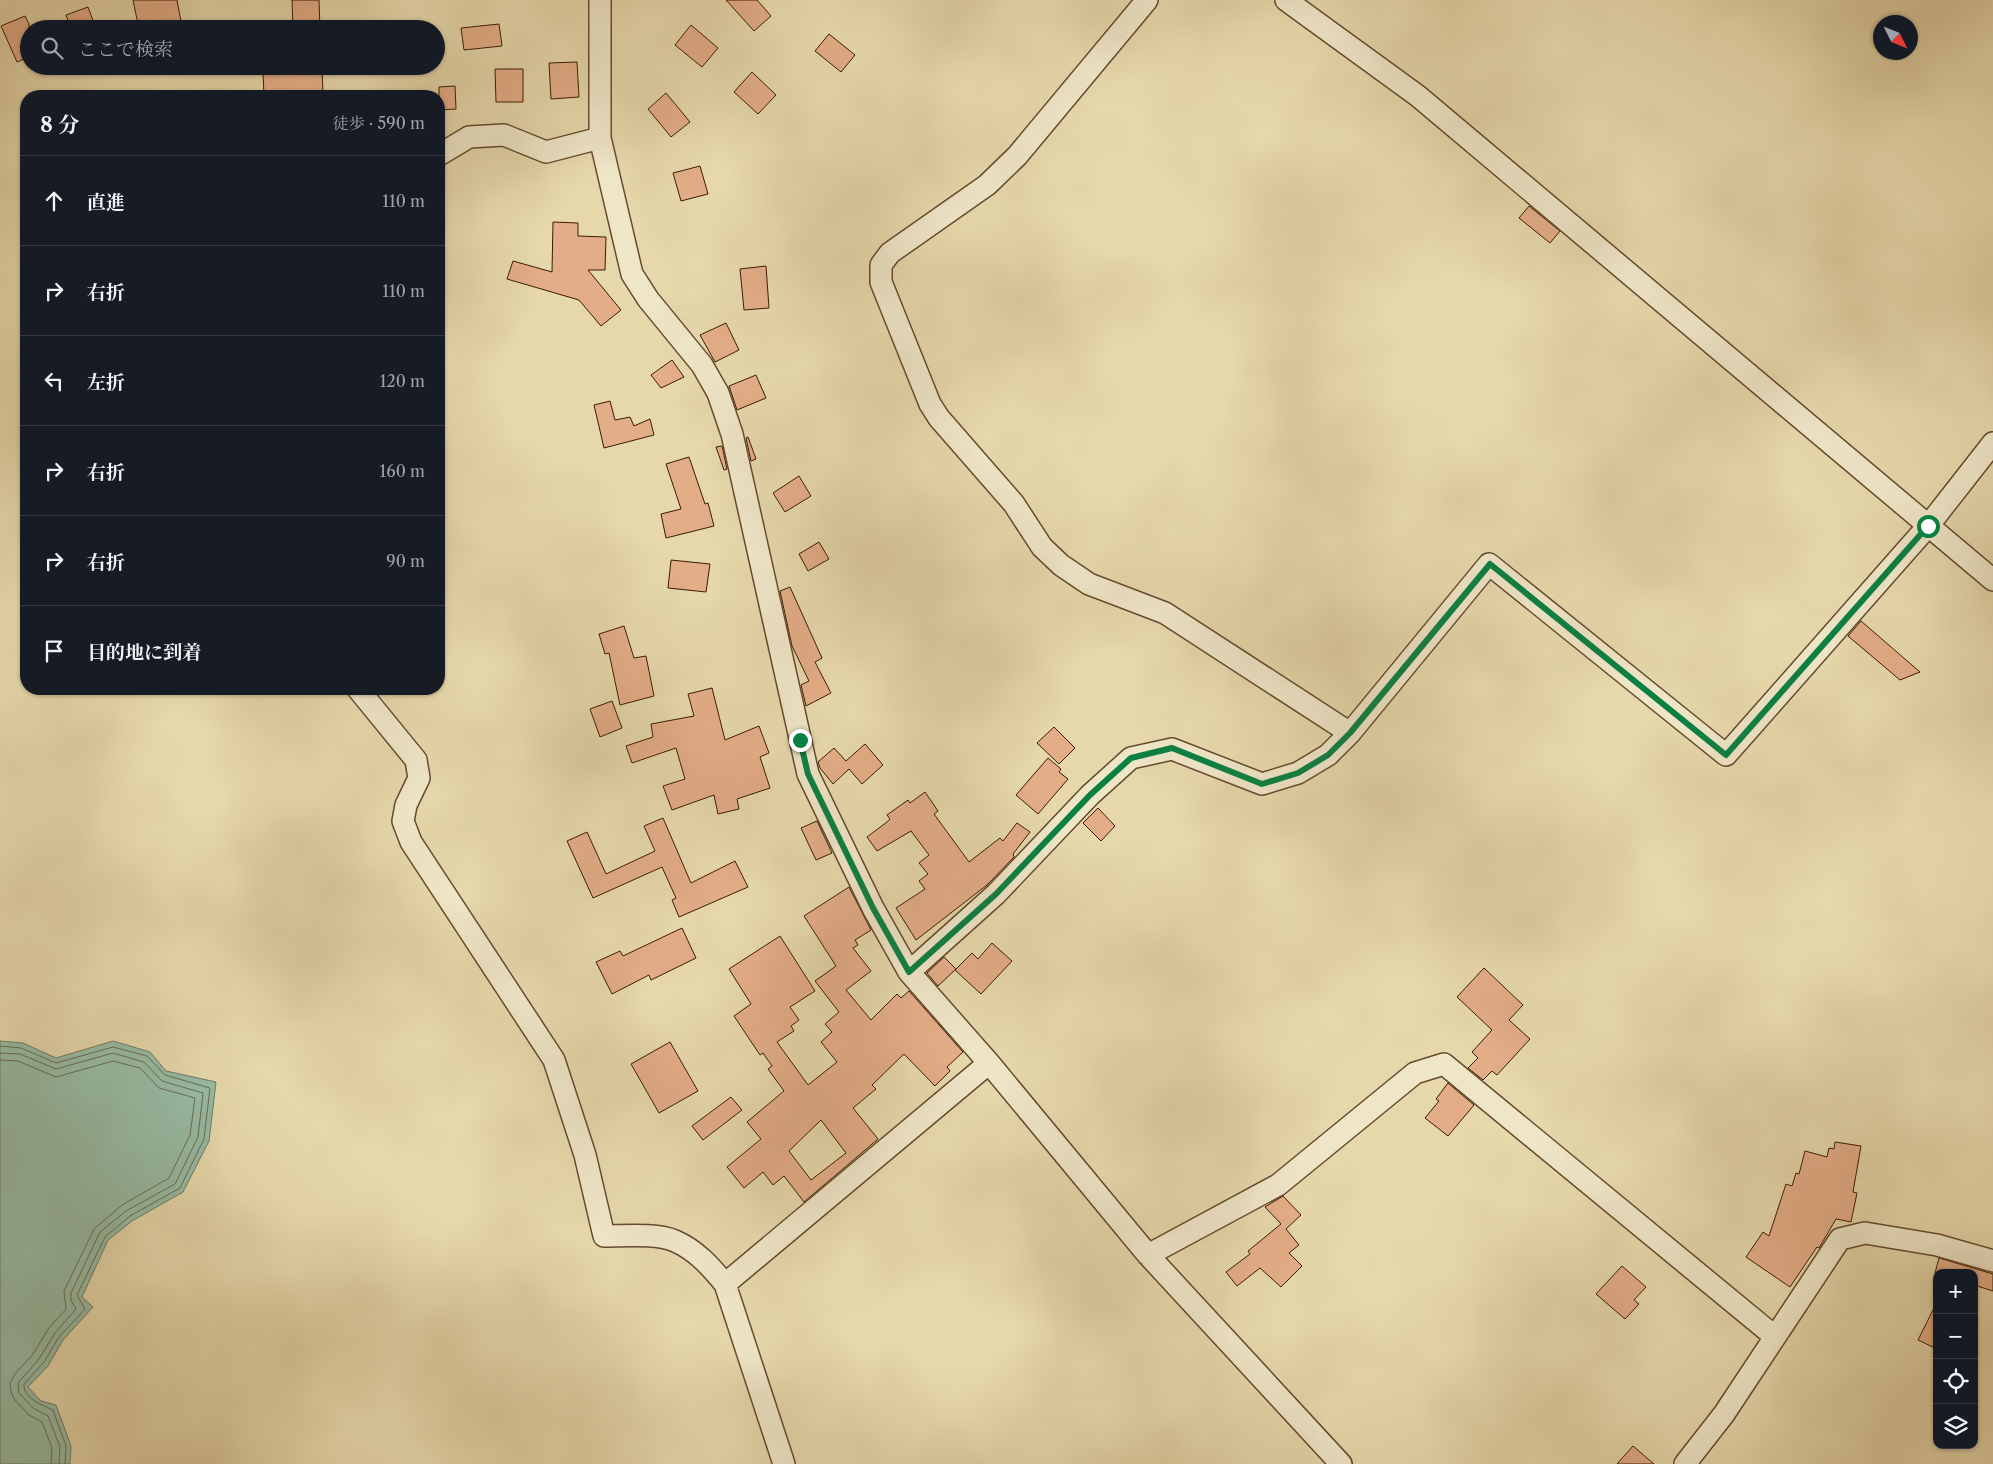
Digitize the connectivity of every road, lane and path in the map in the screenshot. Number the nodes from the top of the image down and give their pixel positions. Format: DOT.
graph roads {
  1 [pos="600,0"];
  2 [pos="1147,0"];
  3 [pos="1286,0"];
  4 [pos="600,138"];
  5 [pos="445,152"];
  6 [pos="1993,443"];
  7 [pos="1928,526"];
  8 [pos="1993,580"];
  9 [pos="363,695"];
  10 [pos="1350,733"];
  11 [pos="909,972"];
  12 [pos="989,1063"];
  13 [pos="1148,1255"];
  14 [pos="1993,1261"];
  15 [pos="725,1284"];
  16 [pos="1774,1336"];
  17 [pos="784,1464"];
  18 [pos="1341,1464"];
  19 [pos="1685,1464"];
  1 -- 4 [label="street"];
  2 -- 10 [label="street"];
  3 -- 7 [label="street"];
  4 -- 5 [label="street"];
  4 -- 11 [label="street"];
  6 -- 7 [label="street"];
  7 -- 8 [label="street"];
  7 -- 10 [label="street"];
  9 -- 15 [label="street"];
  10 -- 11 [label="street"];
  11 -- 12 [label="street"];
  12 -- 13 [label="street"];
  12 -- 15 [label="street"];
  13 -- 16 [label="street"];
  13 -- 18 [label="street"];
  14 -- 16 [label="street"];
  15 -- 17 [label="street"];
  16 -- 19 [label="street"];
}
